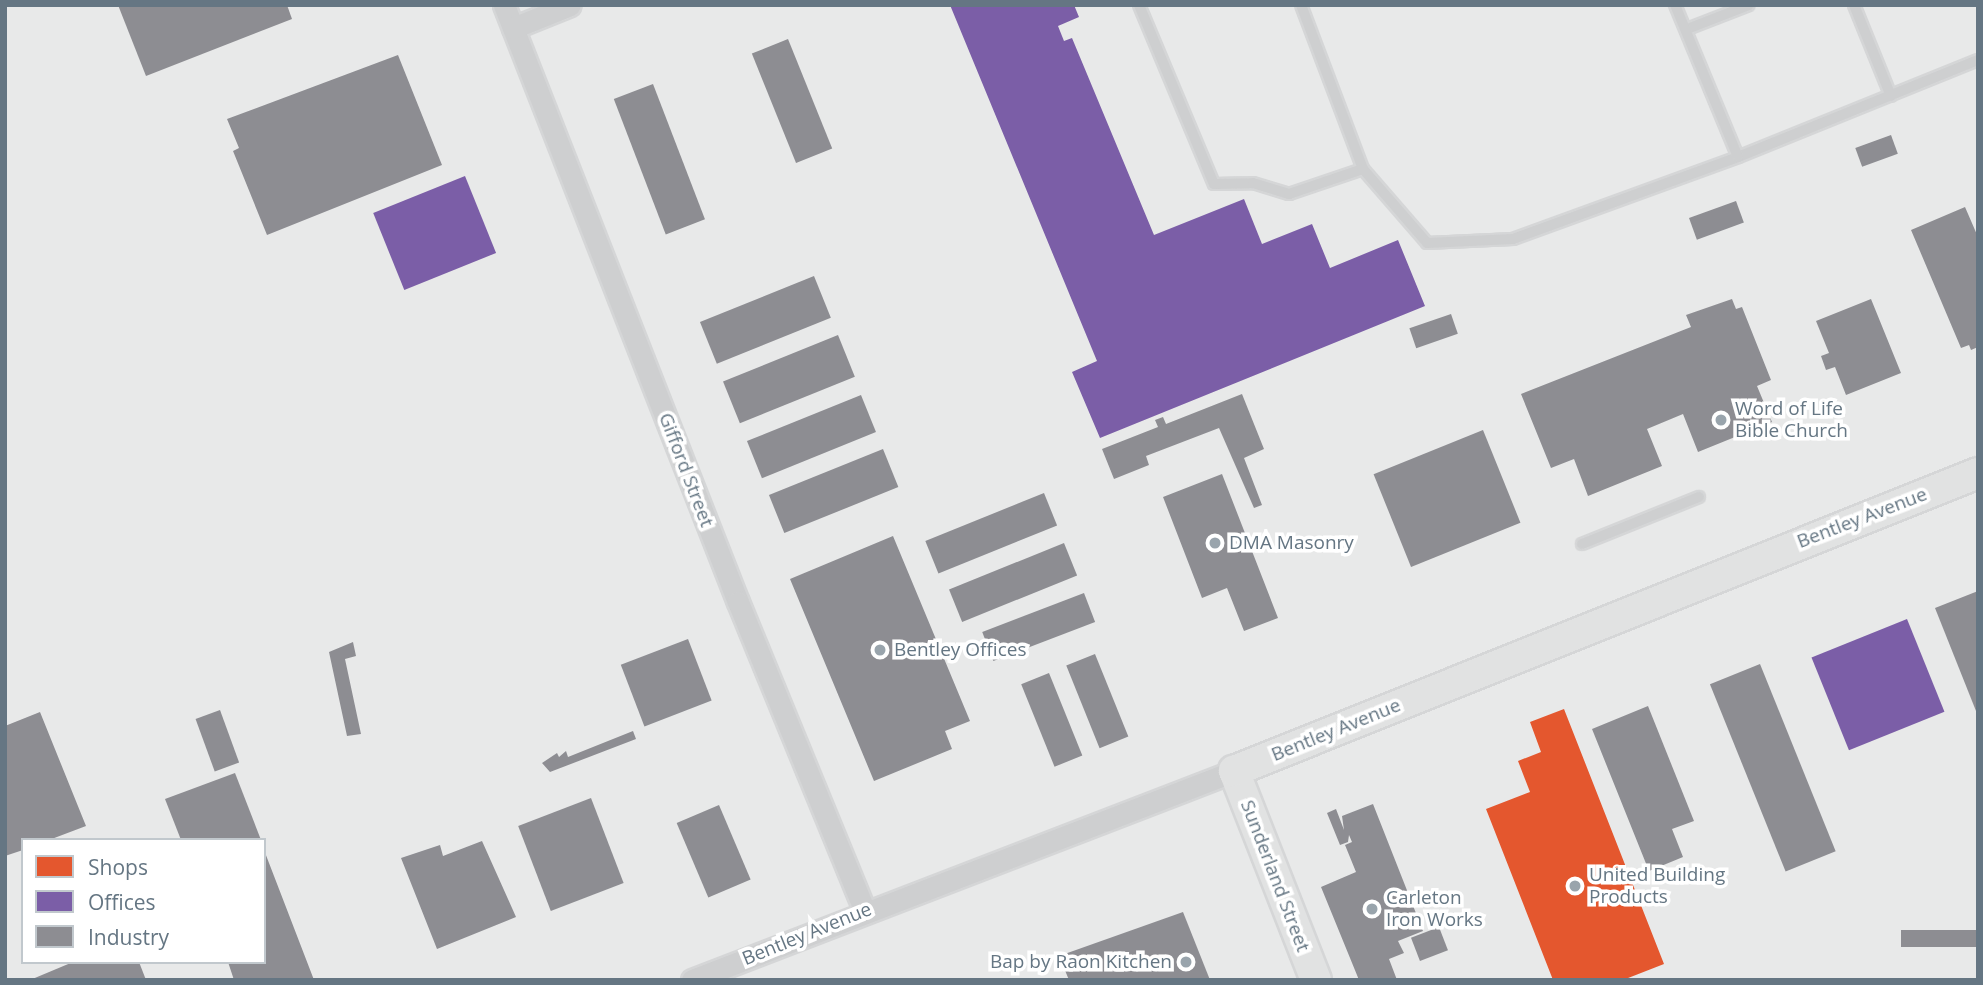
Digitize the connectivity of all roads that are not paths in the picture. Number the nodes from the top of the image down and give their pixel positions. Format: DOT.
graph roads {
  1 [pos="504,5"];
  2 [pos="570,5"];
  3 [pos="1139,5"];
  4 [pos="1301,5"];
  5 [pos="1675,5"];
  6 [pos="1749,5"];
  7 [pos="1854,5"];
  8 [pos="513,28"];
  9 [pos="1687,29"];
  10 [pos="1978,60"];
  11 [pos="1891,96"];
  12 [pos="1738,157"];
  13 [pos="1363,169"];
  14 [pos="1978,473"];
  15 [pos="1699,498"];
  16 [pos="1581,544"];
  17 [pos="1234,771"];
  18 [pos="865,911"];
  19 [pos="692,980"];
  20 [pos="1315,980"];
  1 -- 8 [label="street, Gifford Street"];
  2 -- 8 [label="street"];
  3 -- 13 [label="lane"];
  4 -- 13 [label="lane"];
  5 -- 9 [label="lane"];
  6 -- 9 [label="lane"];
  7 -- 11 [label="lane"];
  8 -- 18 [label="street, Gifford Street"];
  9 -- 12 [label="lane"];
  10 -- 11 [label="lane"];
  11 -- 12 [label="lane"];
  12 -- 13 [label="lane"];
  14 -- 17 [label="street, Bentley Avenue"];
  15 -- 16 [label="lane"];
  17 -- 18 [label="street, Bentley Avenue"];
  17 -- 20 [label="street, Sunderland Street"];
  18 -- 19 [label="street, Bentley Avenue"];
}
